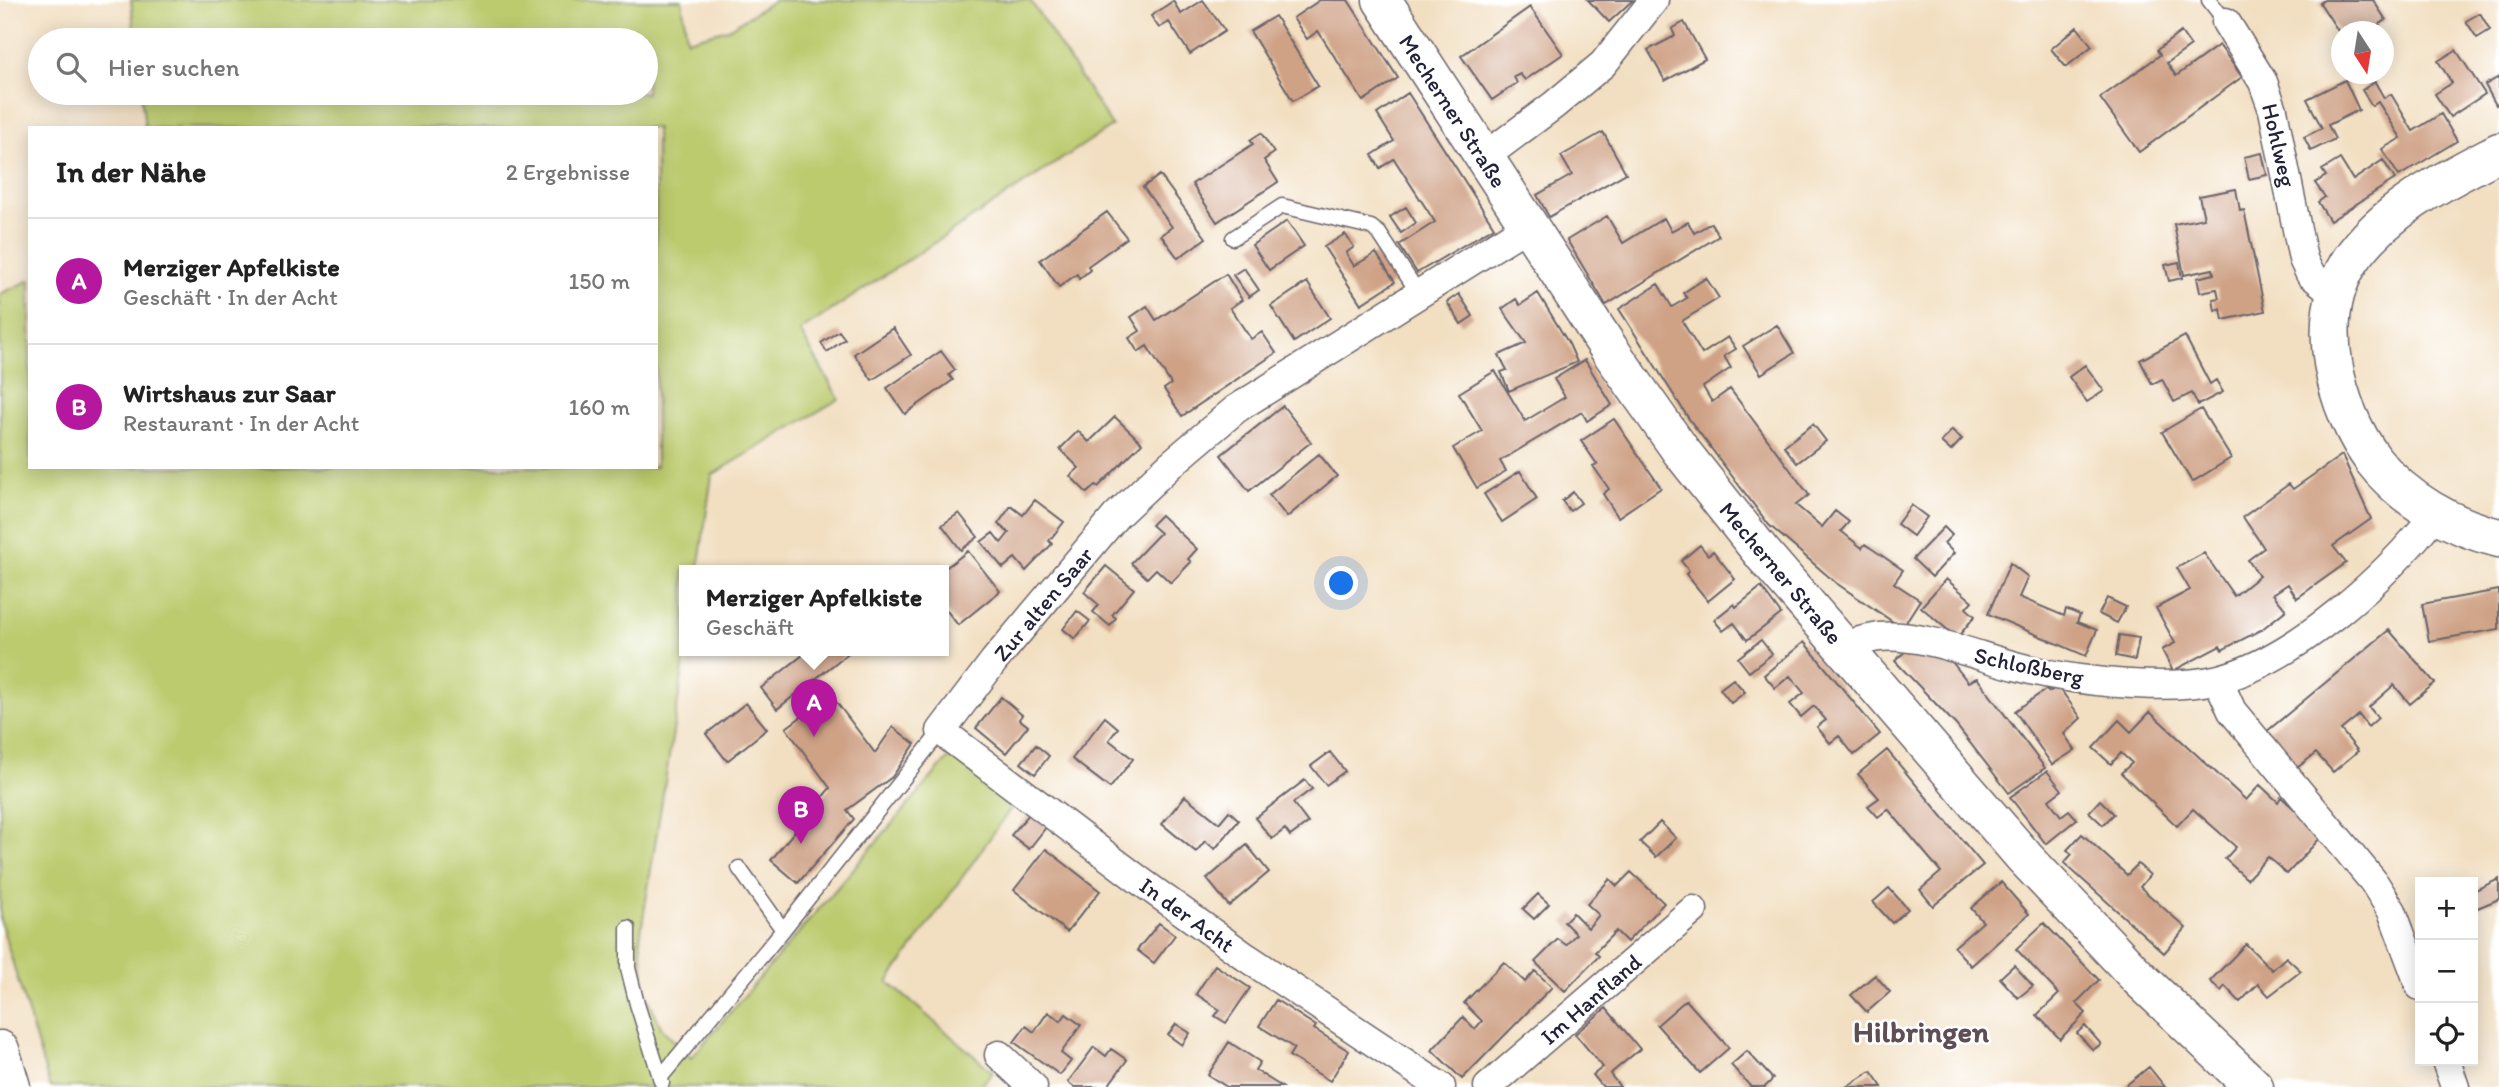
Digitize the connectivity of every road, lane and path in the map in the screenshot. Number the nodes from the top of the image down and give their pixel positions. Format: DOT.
graph roads {
  1 [pos="1382,0"];
  2 [pos="1654,0"];
  3 [pos="2217,11"];
  4 [pos="2499,152"];
  5 [pos="1483,158"];
  6 [pos="1527,226"];
  7 [pos="1233,238"];
  8 [pos="2334,293"];
  9 [pos="1419,294"];
  10 [pos="2435,514"];
  11 [pos="2499,538"];
  12 [pos="1843,646"];
  13 [pos="2218,680"];
  14 [pos="941,731"];
  15 [pos="738,868"];
  16 [pos="1693,910"];
  17 [pos="628,928"];
  18 [pos="783,930"];
  19 [pos="2415,973"];
  20 [pos="0,1050"];
  21 [pos="999,1055"];
  22 [pos="2448,1066"];
  23 [pos="662,1083"];
  24 [pos="11,1087"];
  25 [pos="1033,1087"];
  26 [pos="1441,1087"];
  27 [pos="1488,1087"];
  28 [pos="2254,1087"];
  29 [pos="2455,1087"];
  1 -- 5 [label="main road, Mecherner Straße"];
  2 -- 5 [label="street"];
  3 -- 8 [label="street, Hohlweg"];
  4 -- 8 [label="main road"];
  5 -- 6 [label="main road, Mecherner Straße"];
  6 -- 9 [label="street, Zur alten Saar"];
  6 -- 12 [label="main road, Mecherner Straße"];
  7 -- 9 [label="lane"];
  8 -- 10 [label="main road"];
  9 -- 14 [label="street, Zur alten Saar"];
  10 -- 11 [label="main road"];
  10 -- 13 [label="street, Schloßberg"];
  12 -- 13 [label="street, Schloßberg"];
  12 -- 28 [label="main road, Mecherner Straße"];
  13 -- 19 [label="street"];
  14 -- 18 [label="lane, Zur alten Saar"];
  14 -- 26 [label="street, In der Acht"];
  15 -- 18 [label="lane"];
  16 -- 27 [label="street, Im Hanfland"];
  17 -- 23 [label="lane"];
  18 -- 23 [label="lane, Zur alten Saar"];
  20 -- 24 [label="main road"];
  21 -- 25 [label="street"];
  22 -- 29 [label="street"];
}
